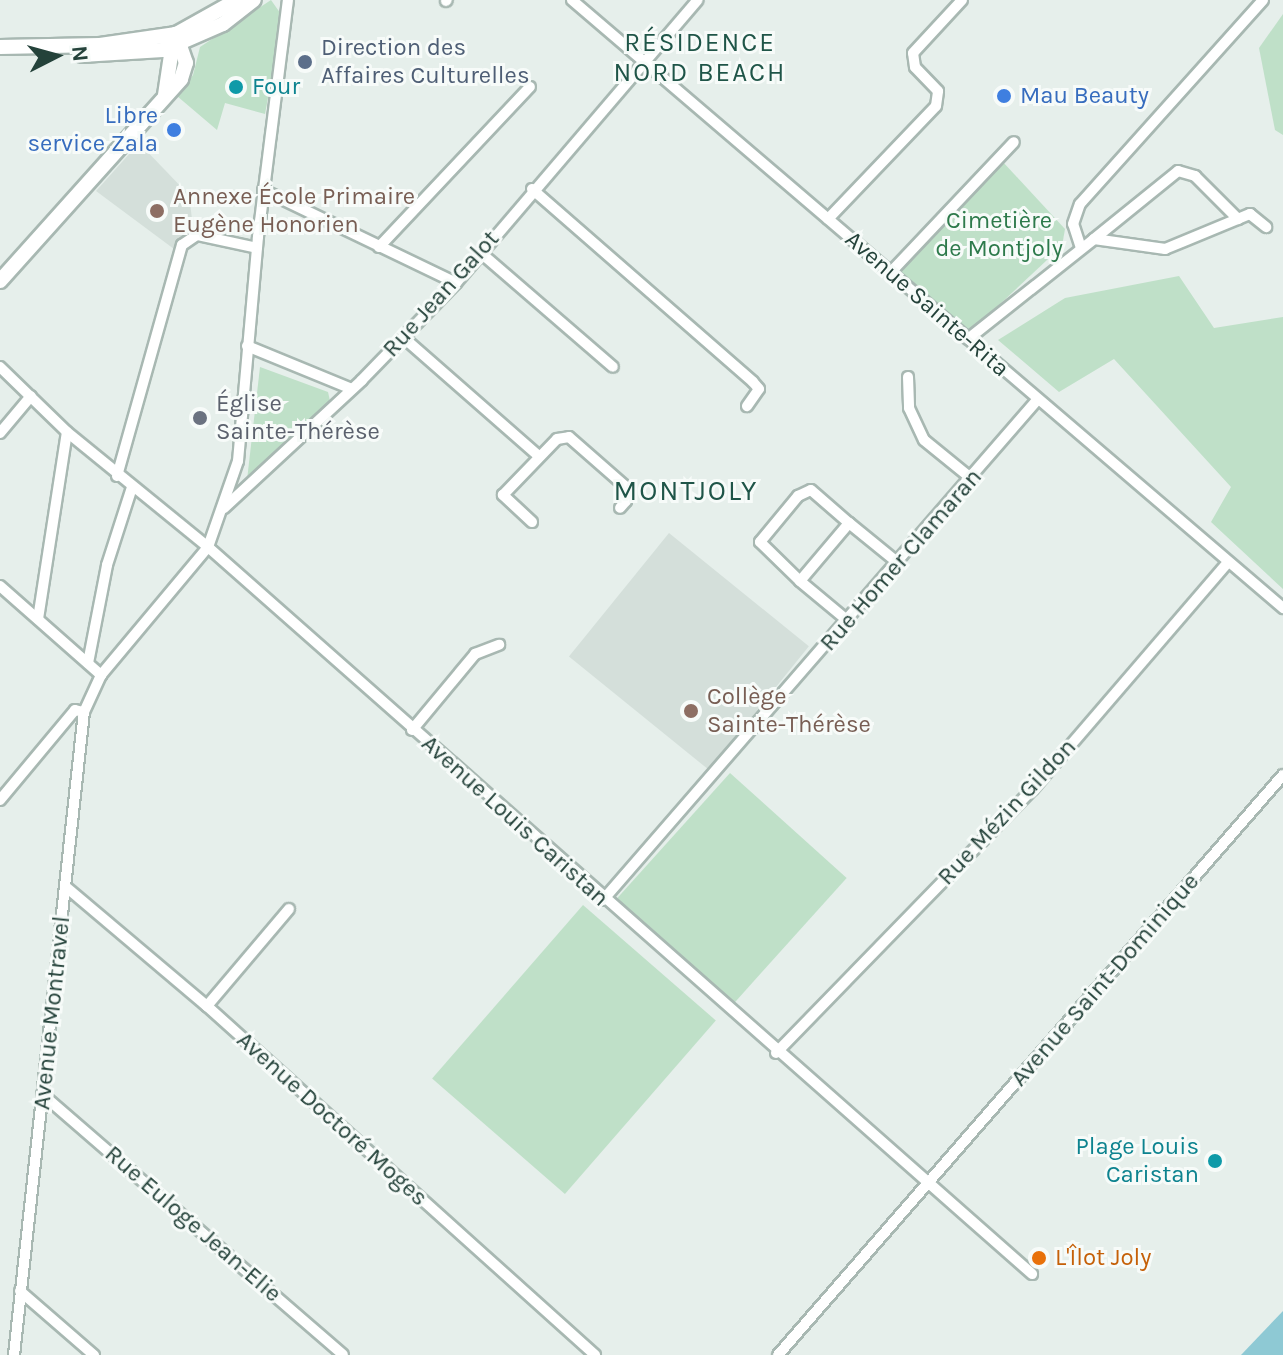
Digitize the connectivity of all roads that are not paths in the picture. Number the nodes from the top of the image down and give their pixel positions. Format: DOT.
graph roads {
  1 [pos="237,0"];
  2 [pos="254,0"];
  3 [pos="278,0"];
  4 [pos="288,0"];
  5 [pos="572,0"];
  6 [pos="698,0"];
  7 [pos="962,0"];
  8 [pos="1263,0"];
  9 [pos="287,16"];
  10 [pos="178,39"];
  11 [pos="0,47"];
  12 [pos="46,49"];
  13 [pos="144,54"];
  14 [pos="642,63"];
  15 [pos="170,71"];
  16 [pos="530,87"];
  17 [pos="161,101"];
  18 [pos="1014,142"];
  19 [pos="532,189"];
  20 [pos="263,190"];
  21 [pos="828,219"];
  22 [pos="1238,219"];
  23 [pos="1266,227"];
  24 [pos="1094,239"];
  25 [pos="379,247"];
  26 [pos="257,248"];
  27 [pos="1081,248"];
  28 [pos="481,253"];
  29 [pos="890,273"];
  30 [pos="0,281"];
  31 [pos="456,283"];
  32 [pos="404,338"];
  33 [pos="968,339"];
  34 [pos="247,346"];
  35 [pos="0,367"];
  36 [pos="613,367"];
  37 [pos="908,377"];
  38 [pos="352,389"];
  39 [pos="31,396"];
  40 [pos="1038,399"];
  41 [pos="747,406"];
  42 [pos="67,432"];
  43 [pos="0,433"];
  44 [pos="539,456"];
  45 [pos="117,476"];
  46 [pos="972,479"];
  47 [pos="132,487"];
  48 [pos="620,508"];
  49 [pos="223,509"];
  50 [pos="532,522"];
  51 [pos="849,523"];
  52 [pos="208,547"];
  53 [pos="897,562"];
  54 [pos="1228,562"];
  55 [pos="800,581"];
  56 [pos="0,586"];
  57 [pos="1283,608"];
  58 [pos="38,619"];
  59 [pos="848,621"];
  60 [pos="499,645"];
  61 [pos="88,663"];
  62 [pos="101,675"];
  63 [pos="84,712"];
  64 [pos="412,730"];
  65 [pos="1283,775"];
  66 [pos="0,800"];
  67 [pos="66,887"];
  68 [pos="603,900"];
  69 [pos="289,909"];
  70 [pos="207,1006"];
  71 [pos="776,1053"];
  72 [pos="42,1094"];
  73 [pos="927,1185"];
  74 [pos="1032,1274"];
  75 [pos="20,1291"];
  76 [pos="14,1355"];
  77 [pos="94,1355"];
  78 [pos="343,1355"];
  79 [pos="595,1355"];
  80 [pos="778,1355"];
  1 -- 10 [label="main road"];
  2 -- 10 [label="main road"];
  3 -- 9 [label="street"];
  4 -- 9 [label="street, Avenue Montravel"];
  5 -- 14 [label="street, Avenue Sainte-Rita"];
  6 -- 14 [label="street, Rue Jean Galot"];
  7 -- 21 [label="street"];
  8 -- 27 [label="street"];
  9 -- 20 [label="street, Avenue Montravel"];
  10 -- 12 [label="main road"];
  10 -- 13 [label="main road"];
  10 -- 15 [label="main road"];
  10 -- 17 [label="main road"];
  11 -- 12 [label="main road"];
  12 -- 13 [label="main road"];
  13 -- 15 [label="main road"];
  14 -- 19 [label="street, Rue Jean Galot"];
  14 -- 21 [label="street, Avenue Sainte-Rita"];
  15 -- 17 [label="main road"];
  16 -- 25 [label="street"];
  17 -- 30 [label="main road"];
  18 -- 29 [label="street"];
  19 -- 28 [label="street, Rue Jean Galot"];
  19 -- 41 [label="street"];
  20 -- 25 [label="street"];
  20 -- 26 [label="street, Avenue Montravel"];
  21 -- 29 [label="street, Avenue Sainte-Rita"];
  22 -- 23 [label="street"];
  22 -- 24 [label="street"];
  22 -- 24 [label="street"];
  24 -- 27 [label="street"];
  25 -- 31 [label="street"];
  26 -- 34 [label="street, Avenue Montravel"];
  26 -- 45 [label="street"];
  27 -- 33 [label="street"];
  28 -- 31 [label="street, Rue Jean Galot"];
  28 -- 36 [label="street"];
  29 -- 33 [label="street, Avenue Sainte-Rita"];
  31 -- 32 [label="street, Rue Jean Galot"];
  32 -- 38 [label="street, Rue Jean Galot"];
  32 -- 44 [label="street"];
  33 -- 40 [label="street, Avenue Sainte-Rita"];
  34 -- 38 [label="street"];
  34 -- 49 [label="street, Avenue Montravel"];
  35 -- 39 [label="street, Avenue Louis Caristan"];
  37 -- 46 [label="street"];
  38 -- 49 [label="street, Rue Jean Galot"];
  39 -- 42 [label="street, Avenue Louis Caristan"];
  39 -- 43 [label="street"];
  40 -- 46 [label="street, Rue Homer Clamaran"];
  40 -- 54 [label="street, Avenue Sainte-Rita"];
  42 -- 45 [label="street, Avenue Louis Caristan"];
  42 -- 58 [label="street"];
  44 -- 48 [label="street"];
  44 -- 50 [label="street"];
  45 -- 47 [label="street, Avenue Louis Caristan"];
  46 -- 53 [label="street, Rue Homer Clamaran"];
  47 -- 52 [label="street, Avenue Louis Caristan"];
  47 -- 61 [label="street"];
  49 -- 52 [label="street, Avenue Montravel"];
  51 -- 53 [label="street"];
  51 -- 55 [label="street"];
  51 -- 55 [label="street"];
  52 -- 62 [label="street, Avenue Montravel"];
  52 -- 64 [label="street, Avenue Louis Caristan"];
  53 -- 59 [label="street, Rue Homer Clamaran"];
  54 -- 57 [label="street, Avenue Sainte-Rita"];
  54 -- 71 [label="street, Rue Mézin Gildon"];
  55 -- 59 [label="street"];
  56 -- 58 [label="street"];
  58 -- 61 [label="street"];
  59 -- 68 [label="street, Rue Homer Clamaran"];
  60 -- 64 [label="street"];
  61 -- 62 [label="street"];
  62 -- 63 [label="street, Avenue Montravel"];
  63 -- 66 [label="street"];
  63 -- 67 [label="street, Avenue Montravel"];
  64 -- 68 [label="street, Avenue Louis Caristan"];
  65 -- 73 [label="street, Avenue Saint-Dominique"];
  67 -- 70 [label="street, Avenue Doctoré Moges"];
  67 -- 72 [label="street, Avenue Montravel"];
  68 -- 71 [label="street, Avenue Louis Caristan"];
  69 -- 70 [label="street"];
  70 -- 79 [label="street, Avenue Doctoré Moges"];
  71 -- 73 [label="street, Avenue Louis Caristan"];
  72 -- 75 [label="street, Avenue Montravel"];
  72 -- 78 [label="street, Rue Euloge Jean-Elie"];
  73 -- 74 [label="street, Avenue Louis Caristan"];
  73 -- 80 [label="street, Avenue Saint-Dominique"];
  75 -- 76 [label="street, Avenue Montravel"];
  75 -- 77 [label="street"];
}
